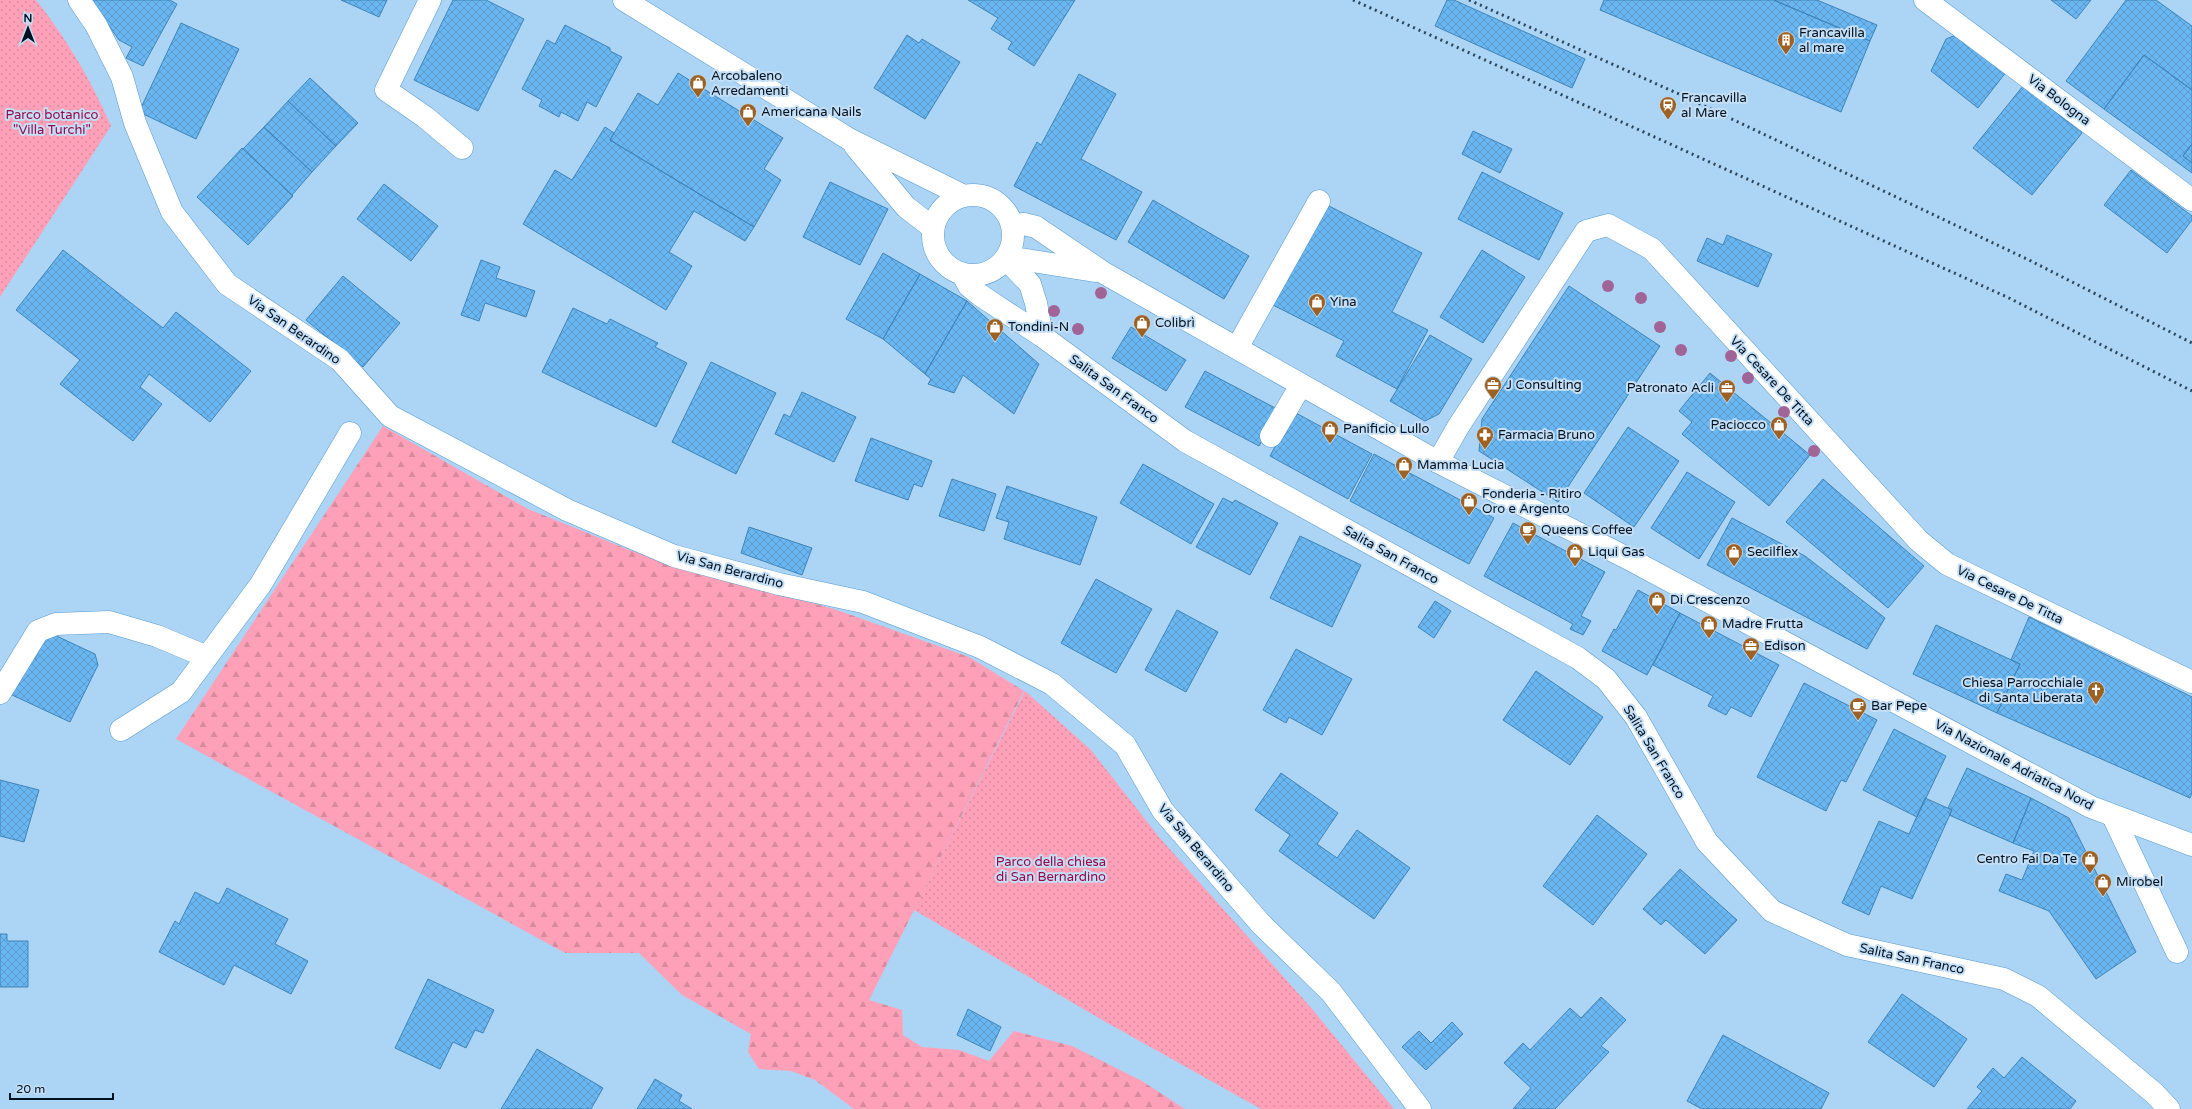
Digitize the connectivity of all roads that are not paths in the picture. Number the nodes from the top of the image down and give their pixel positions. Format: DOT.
graph roads {
  1 [pos="79,0"];
  2 [pos="430,0"];
  3 [pos="624,0"];
  4 [pos="1925,0"];
  5 [pos="849,139"];
  6 [pos="462,148"];
  7 [pos="964,196"];
  8 [pos="2192,200"];
  9 [pos="1319,202"];
  10 [pos="1012,225"];
  11 [pos="934,228"];
  12 [pos="1006,258"];
  13 [pos="962,273"];
  14 [pos="1104,273"];
  15 [pos="1042,336"];
  16 [pos="1237,348"];
  17 [pos="1301,385"];
  18 [pos="350,433"];
  19 [pos="1272,436"];
  20 [pos="1438,462"];
  21 [pos="207,657"];
  22 [pos="2192,682"];
  23 [pos="0,693"];
  24 [pos="121,730"];
  25 [pos="2112,816"];
  26 [pos="2192,845"];
  27 [pos="2177,952"];
  28 [pos="1420,1109"];
  29 [pos="2169,1109"];
  1 -- 28 [label="main road, Via San Berardino"];
  2 -- 6 [label="main road"];
  3 -- 5 [label="main road"];
  4 -- 8 [label="main road, Via Bologna"];
  5 -- 7 [label="main road"];
  5 -- 11 [label="main road"];
  7 -- 10 [label="main road"];
  7 -- 11 [label="main road"];
  9 -- 16 [label="main road"];
  10 -- 12 [label="main road"];
  10 -- 14 [label="main road, Via Nazionale Adriatica Nord"];
  11 -- 13 [label="main road"];
  12 -- 13 [label="main road"];
  12 -- 14 [label="main road, Via Nazionale Adriatica Nord"];
  12 -- 15 [label="main road"];
  13 -- 15 [label="main road, Salita San Franco"];
  14 -- 16 [label="main road, Via Nazionale Adriatica Nord"];
  15 -- 29 [label="main road, Salita San Franco"];
  16 -- 17 [label="main road, Via Nazionale Adriatica Nord"];
  17 -- 19 [label="main road"];
  17 -- 20 [label="main road, Via Nazionale Adriatica Nord"];
  18 -- 21 [label="main road"];
  20 -- 22 [label="main road, Via Cesare De Titta"];
  20 -- 25 [label="main road, Via Nazionale Adriatica Nord"];
  21 -- 23 [label="main road"];
  21 -- 24 [label="main road"];
  25 -- 26 [label="main road, Via Nazionale Adriatica Nord"];
  25 -- 27 [label="main road"];
}
